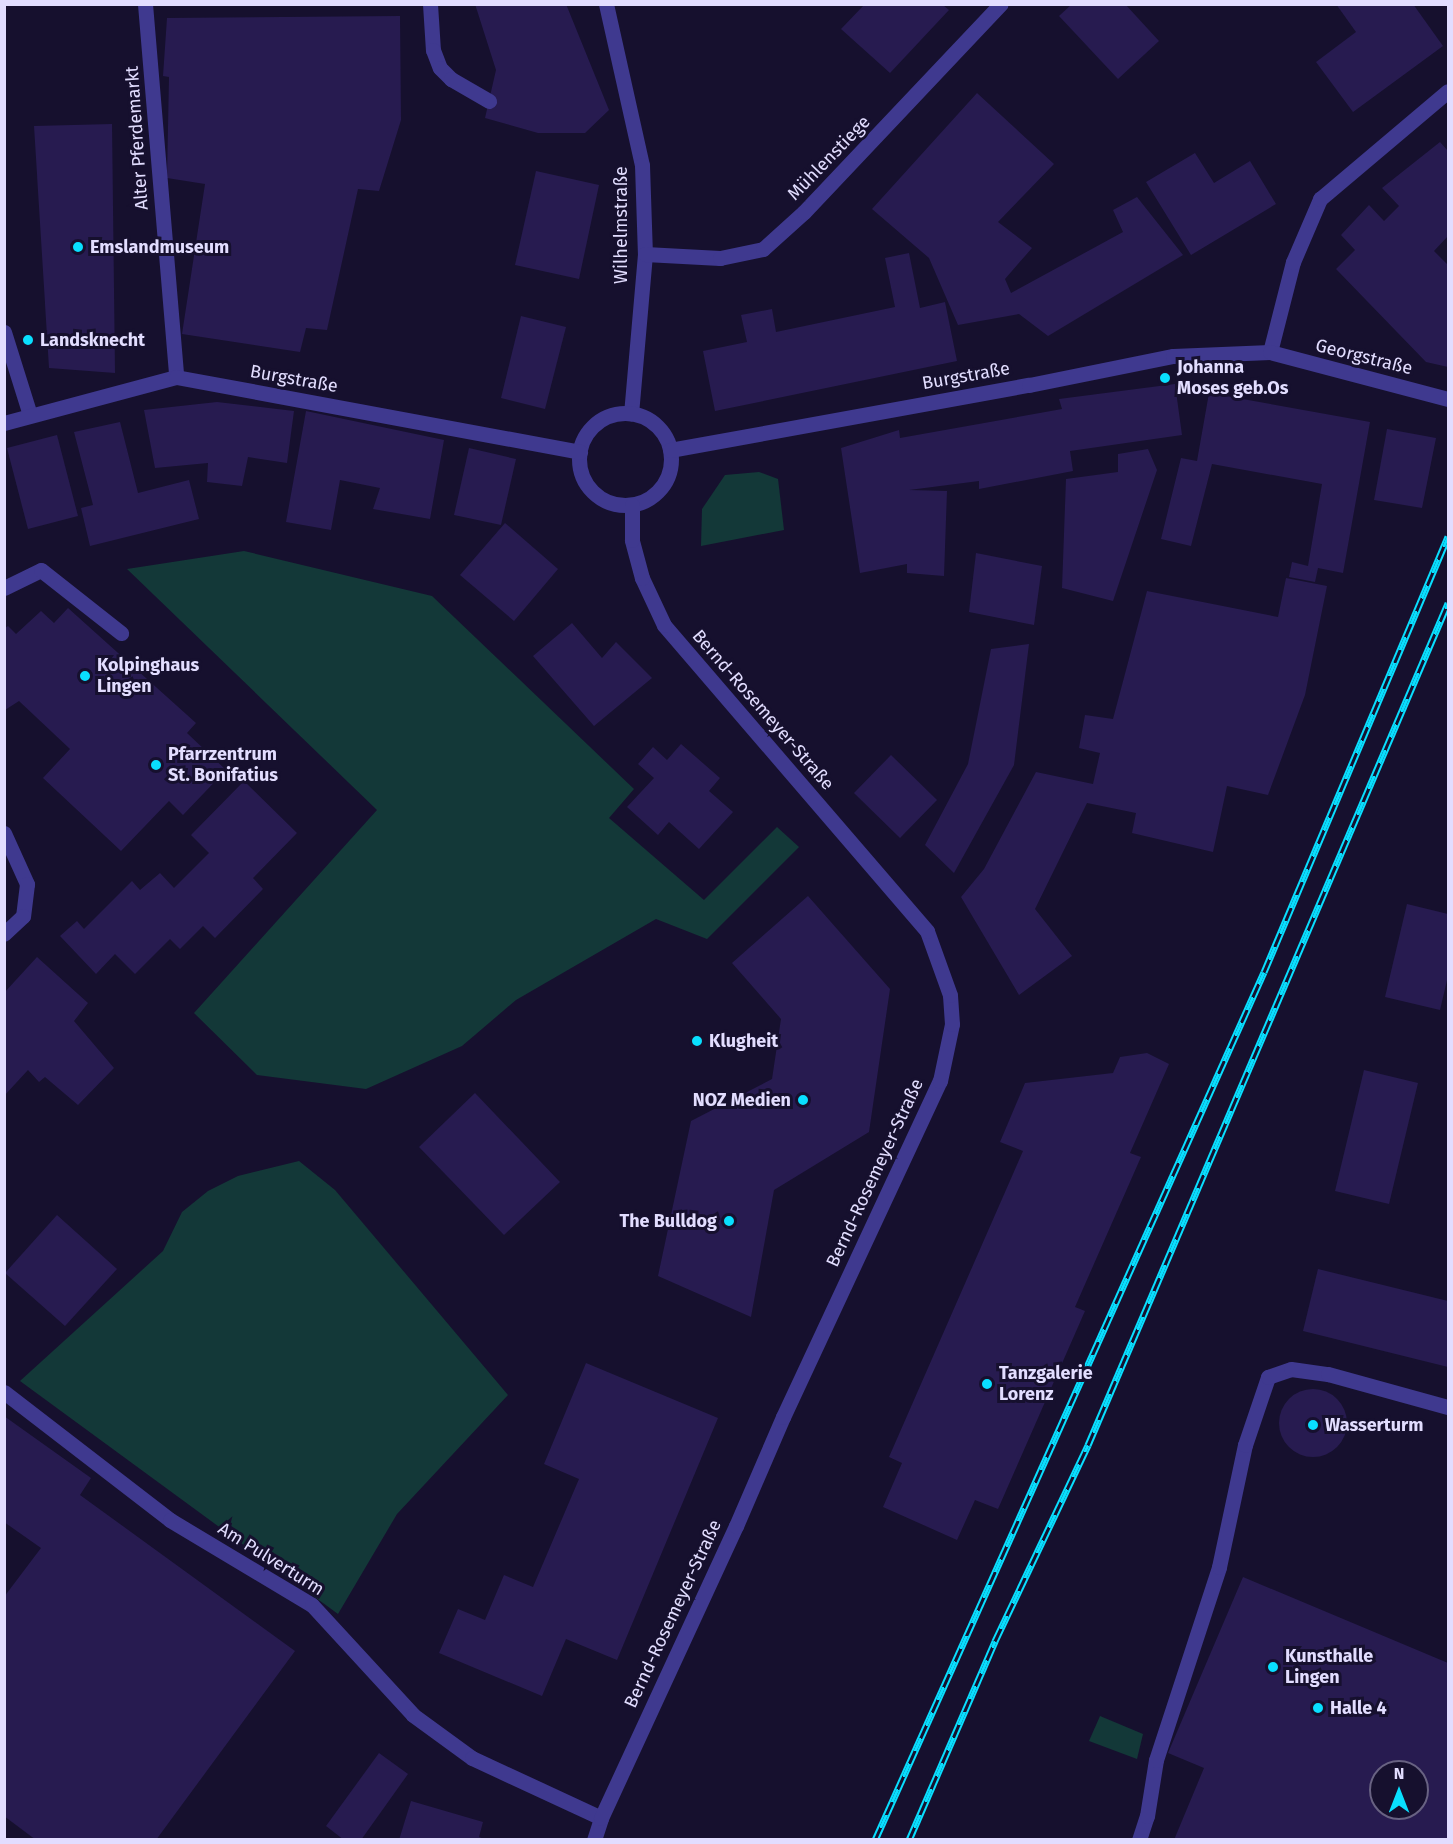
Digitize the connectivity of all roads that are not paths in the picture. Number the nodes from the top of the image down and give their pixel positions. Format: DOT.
graph roads {
  1 [pos="145,4"];
  2 [pos="430,4"];
  3 [pos="606,4"];
  4 [pos="1001,4"];
  5 [pos="1449,91"];
  6 [pos="489,101"];
  7 [pos="645,254"];
  8 [pos="4,332"];
  9 [pos="1270,352"];
  10 [pos="176,377"];
  11 [pos="1449,399"];
  12 [pos="631,413"];
  13 [pos="30,415"];
  14 [pos="4,423"];
  15 [pos="670,450"];
  16 [pos="580,452"];
  17 [pos="632,505"];
  18 [pos="4,588"];
  19 [pos="121,633"];
  20 [pos="4,832"];
  21 [pos="4,934"];
  22 [pos="4,1392"];
  23 [pos="1449,1407"];
  24 [pos="601,1818"];
  25 [pos="594,1839"];
  26 [pos="1139,1839"];
  1 -- 10 [label="street, Alter Pferdemarkt"];
  2 -- 6 [label="street"];
  3 -- 7 [label="street, Wilhelmstraße"];
  4 -- 7 [label="street, Mühlenstiege"];
  5 -- 9 [label="street"];
  7 -- 12 [label="street, Wilhelmstraße"];
  8 -- 13 [label="street"];
  9 -- 11 [label="street, Georgstraße"];
  9 -- 15 [label="street, Burgstraße"];
  10 -- 13 [label="street, Burgstraße"];
  10 -- 16 [label="street, Burgstraße"];
  12 -- 15 [label="street"];
  12 -- 16 [label="street"];
  13 -- 14 [label="street, Burgstraße"];
  15 -- 17 [label="street"];
  16 -- 17 [label="street"];
  17 -- 24 [label="street, Bernd-Rosemeyer-Straße"];
  18 -- 19 [label="street"];
  20 -- 21 [label="street"];
  22 -- 24 [label="street, Am Pulverturm"];
  23 -- 26 [label="street"];
  24 -- 25 [label="street, Bernd-Rosemeyer-Straße"];
}
